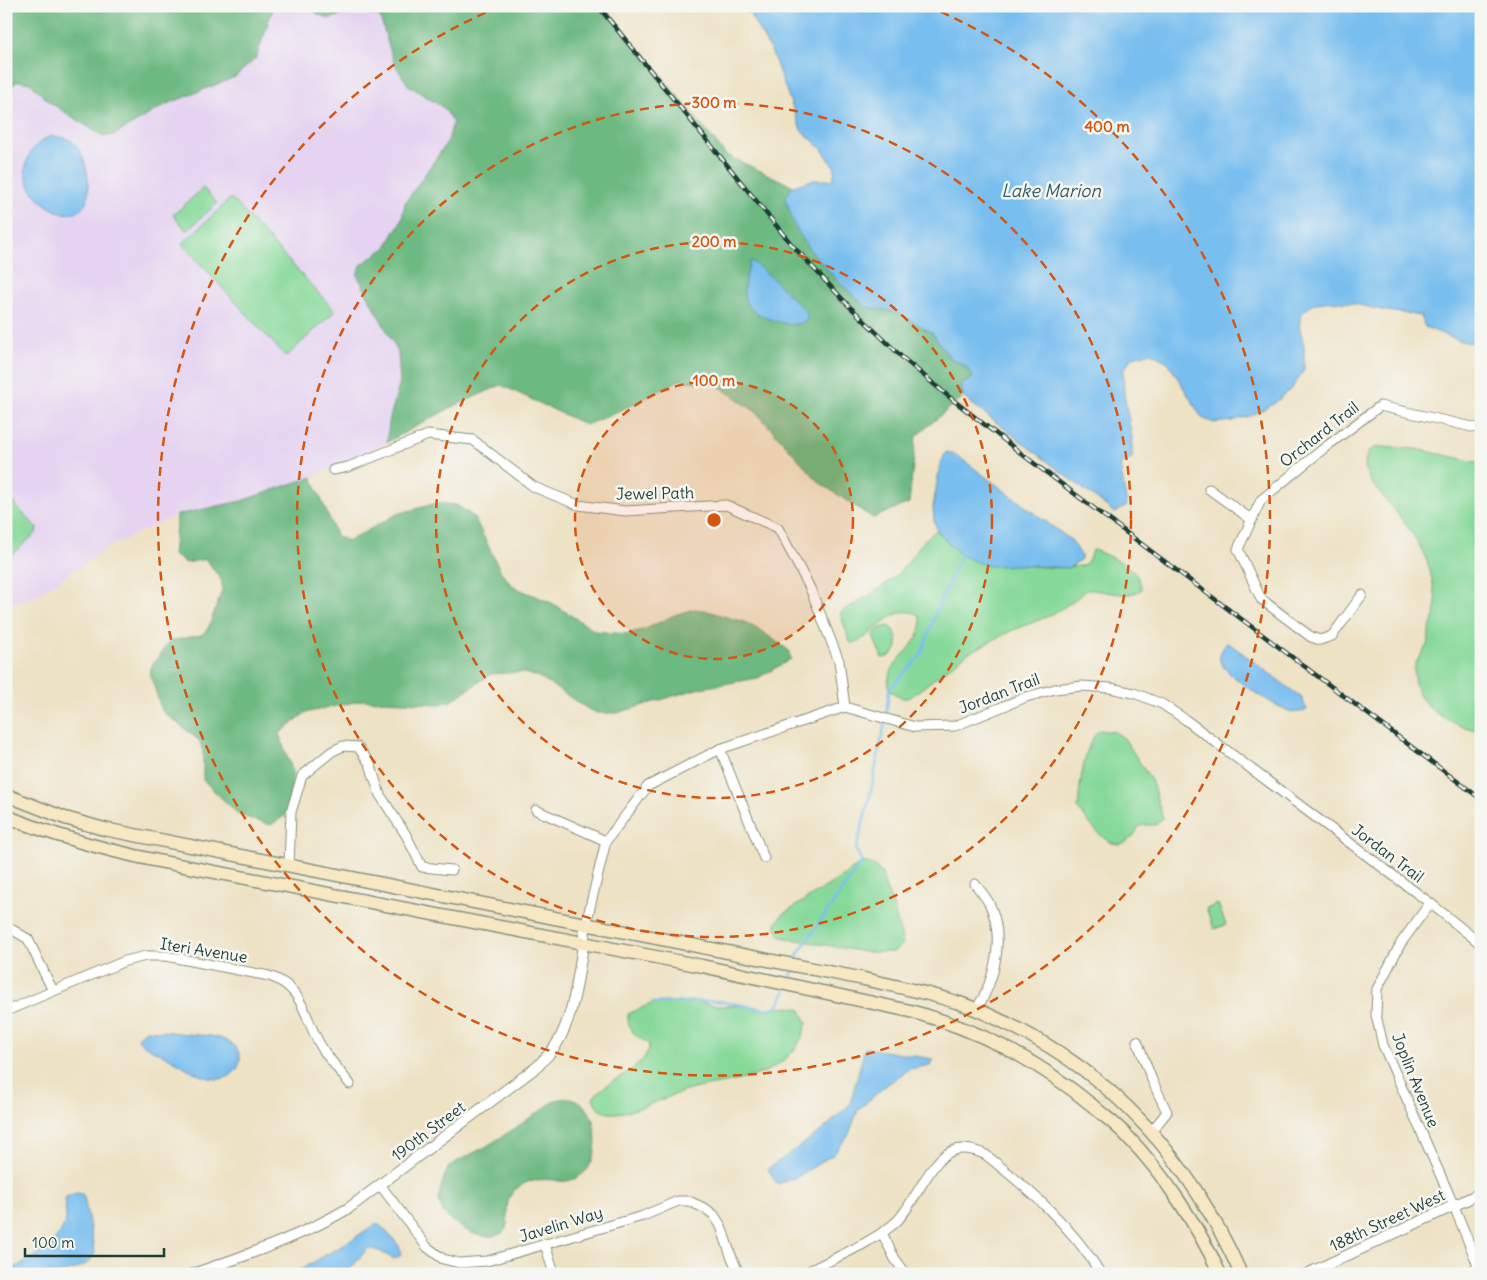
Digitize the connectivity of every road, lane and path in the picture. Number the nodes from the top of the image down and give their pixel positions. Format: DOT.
graph roads {
  1 [pos="1481,429"];
  2 [pos="333,470"];
  3 [pos="1209,489"];
  4 [pos="1252,520"];
  5 [pos="1362,595"];
  6 [pos="844,707"];
  7 [pos="720,749"];
  8 [pos="6,795"];
  9 [pos="536,810"];
  10 [pos="6,816"];
  11 [pos="606,841"];
  12 [pos="764,858"];
  13 [pos="289,866"];
  14 [pos="452,870"];
  15 [pos="975,884"];
  16 [pos="1430,903"];
  17 [pos="586,924"];
  18 [pos="6,926"];
  19 [pos="582,943"];
  20 [pos="1481,944"];
  21 [pos="53,991"];
  22 [pos="976,1010"];
  23 [pos="6,1011"];
  24 [pos="1137,1041"];
  25 [pos="350,1084"];
  26 [pos="1151,1132"];
  27 [pos="381,1186"];
  28 [pos="1481,1193"];
  29 [pos="1454,1206"];
  30 [pos="882,1232"];
  31 [pos="545,1244"];
  32 [pos="1323,1270"];
  33 [pos="1480,1270"];
  34 [pos="193,1274"];
  35 [pos="554,1274"];
  36 [pos="739,1274"];
  37 [pos="803,1274"];
  38 [pos="906,1274"];
  39 [pos="1101,1274"];
  40 [pos="1220,1274"];
  41 [pos="1241,1274"];
  42 [pos="1307,1274"];
  43 [pos="1465,1274"];
  1 -- 4 [label="street, Orchard Trail"];
  2 -- 6 [label="street, Jewel Path"];
  3 -- 4 [label="street"];
  4 -- 5 [label="street, Orchard Trail"];
  6 -- 7 [label="street"];
  6 -- 16 [label="street, Jordan Trail"];
  7 -- 11 [label="street"];
  7 -- 12 [label="street"];
  8 -- 13 [label="main road"];
  9 -- 11 [label="street"];
  10 -- 19 [label="main road"];
  11 -- 17 [label="street"];
  13 -- 14 [label="street"];
  13 -- 17 [label="main road"];
  15 -- 22 [label="street"];
  16 -- 20 [label="street, Jordan Trail"];
  16 -- 29 [label="street, Joplin Avenue"];
  17 -- 19 [label="street, 190th Street"];
  17 -- 22 [label="main road"];
  18 -- 21 [label="street"];
  19 -- 27 [label="street, 190th Street"];
  19 -- 40 [label="main road"];
  21 -- 23 [label="street, Iteri Avenue"];
  21 -- 25 [label="street, Iteri Avenue"];
  22 -- 26 [label="main road"];
  24 -- 26 [label="street"];
  26 -- 41 [label="main road"];
  27 -- 31 [label="street, Javelin Way"];
  27 -- 34 [label="street, 190th Street"];
  28 -- 29 [label="street, 188th Street West"];
  29 -- 32 [label="street, 188th Street West"];
  29 -- 33 [label="street, Joplin Avenue"];
  30 -- 37 [label="street"];
  30 -- 38 [label="street"];
  30 -- 39 [label="street"];
  31 -- 35 [label="street"];
  31 -- 36 [label="street, Javelin Way"];
  32 -- 42 [label="street, 188th Street West"];
  33 -- 43 [label="street"];
}
